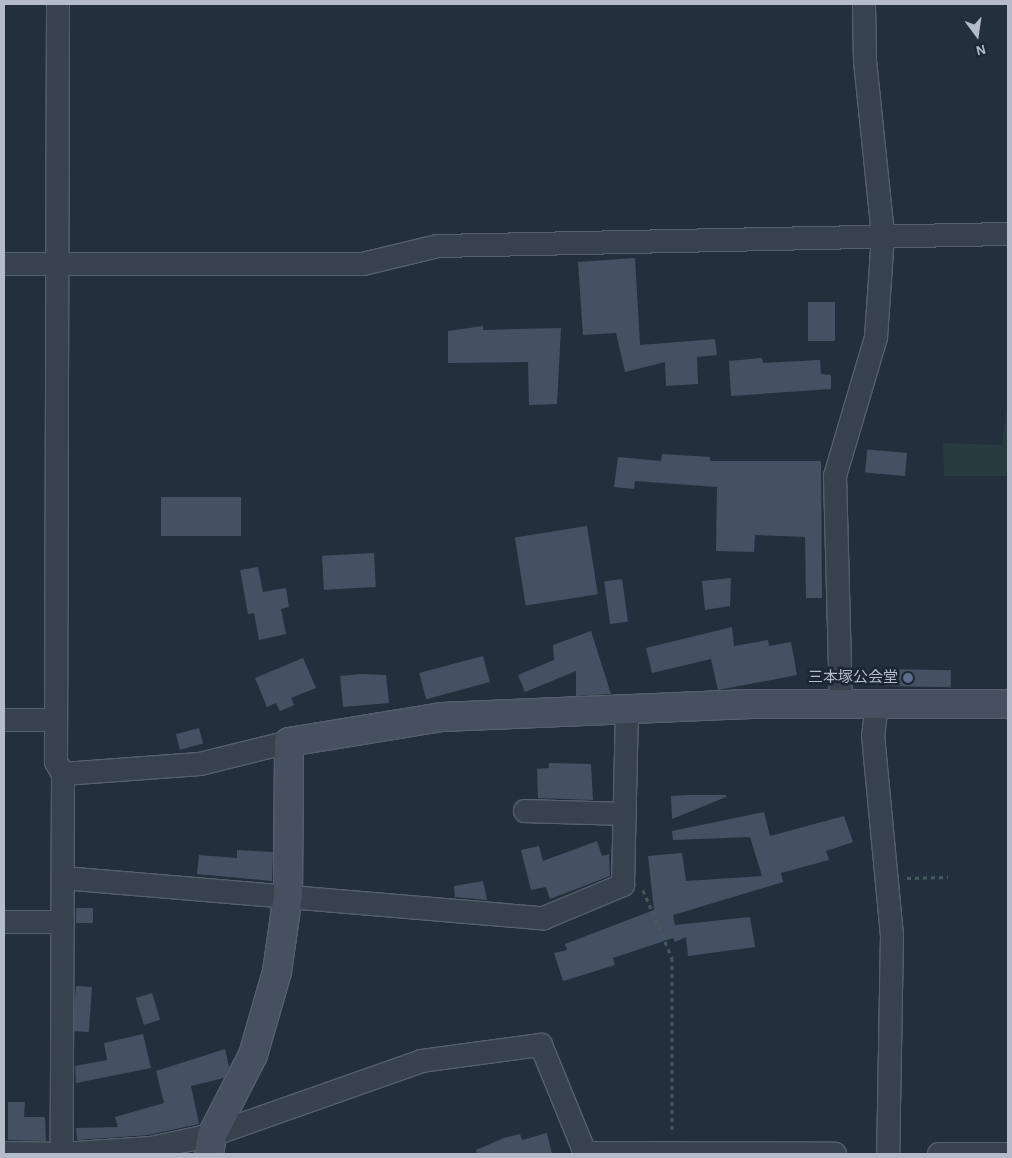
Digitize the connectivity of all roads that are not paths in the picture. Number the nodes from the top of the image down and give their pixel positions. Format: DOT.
graph roads {
  1 [pos="58,4"];
  2 [pos="864,4"];
  3 [pos="1008,234"];
  4 [pos="883,235"];
  5 [pos="4,264"];
  6 [pos="59,264"];
  7 [pos="877,704"];
  8 [pos="1008,704"];
  9 [pos="841,705"];
  10 [pos="627,708"];
  11 [pos="4,720"];
  12 [pos="56,720"];
  13 [pos="289,742"];
  14 [pos="63,774"];
  15 [pos="525,811"];
  16 [pos="624,814"];
  17 [pos="63,878"];
  18 [pos="288,895"];
  19 [pos="4,922"];
  20 [pos="63,922"];
  21 [pos="210,1145"];
  22 [pos="4,1153"];
  23 [pos="62,1154"];
  24 [pos="596,1154"];
  25 [pos="672,1154"];
  26 [pos="835,1154"];
  27 [pos="888,1154"];
  28 [pos="939,1154"];
  29 [pos="1008,1154"];
  1 -- 6 [label="street"];
  2 -- 4 [label="street"];
  3 -- 4 [label="street"];
  4 -- 6 [label="street"];
  4 -- 9 [label="street"];
  5 -- 6 [label="street"];
  6 -- 12 [label="street"];
  7 -- 8 [label="street"];
  7 -- 9 [label="street"];
  7 -- 27 [label="street"];
  9 -- 10 [label="street"];
  10 -- 13 [label="street"];
  10 -- 16 [label="street"];
  11 -- 12 [label="street"];
  12 -- 14 [label="street"];
  13 -- 14 [label="street"];
  13 -- 18 [label="street"];
  14 -- 17 [label="street"];
  15 -- 16 [label="street"];
  16 -- 18 [label="street"];
  17 -- 18 [label="street"];
  17 -- 20 [label="street"];
  18 -- 21 [label="street"];
  19 -- 20 [label="street"];
  20 -- 23 [label="street"];
  21 -- 23 [label="street"];
  21 -- 24 [label="street"];
  22 -- 23 [label="street"];
  24 -- 25 [label="street"];
  25 -- 26 [label="street"];
  28 -- 29 [label="street"];
}
